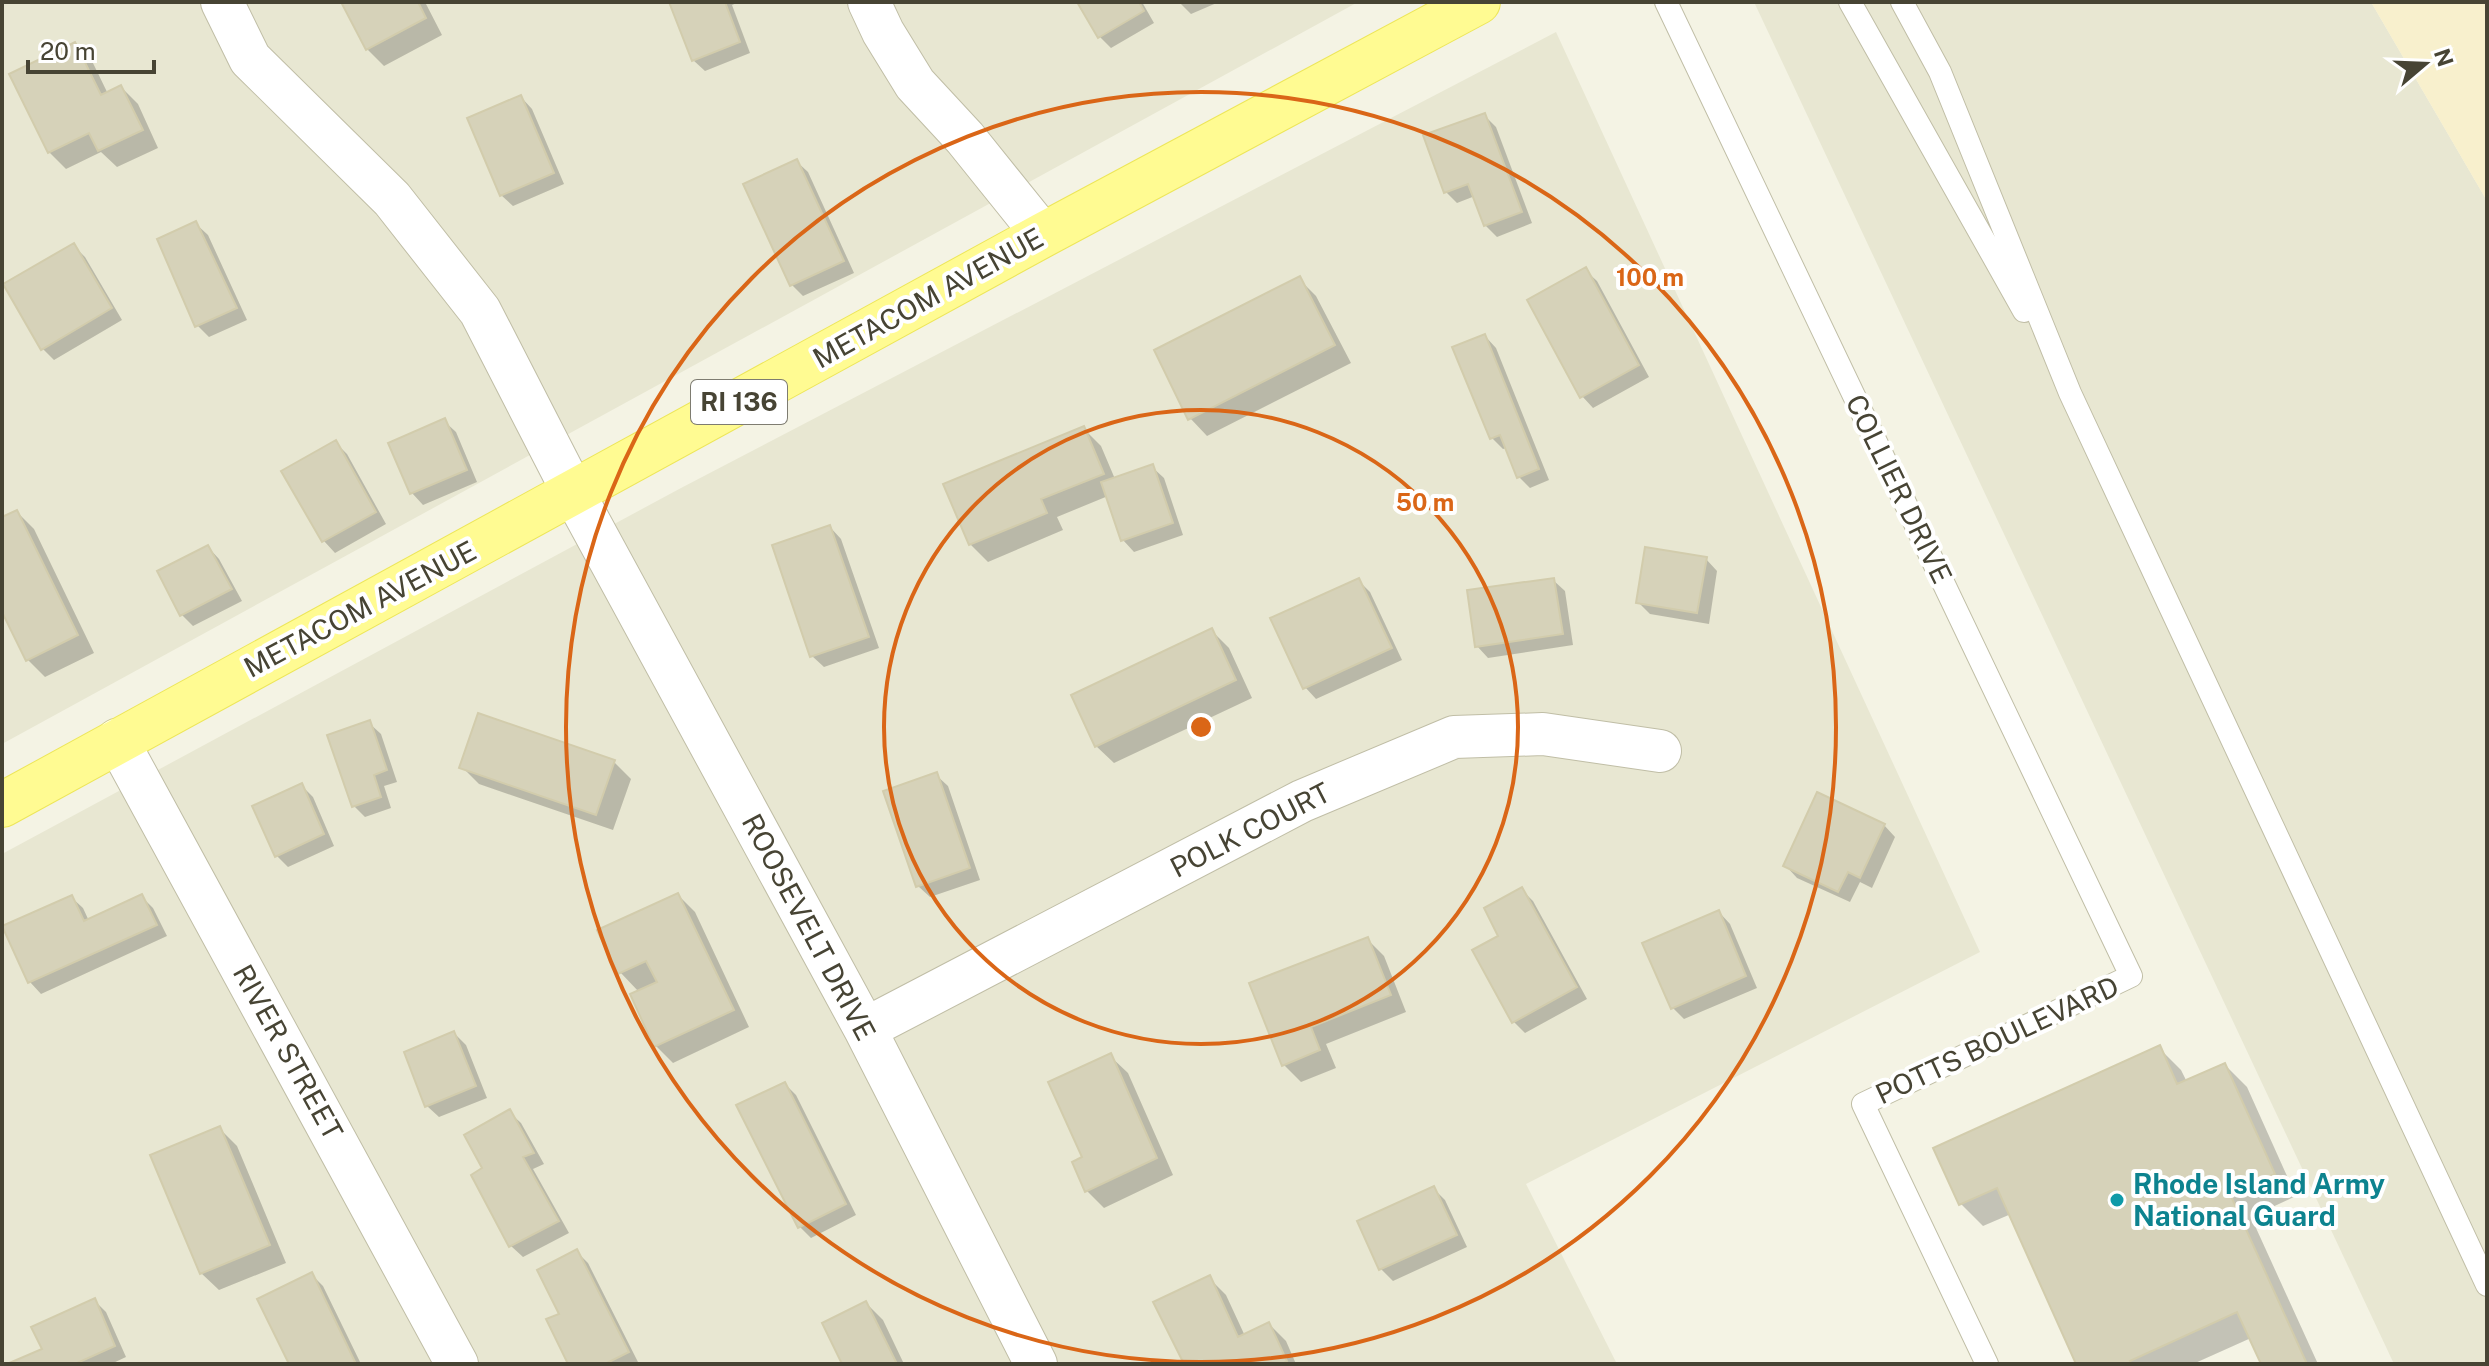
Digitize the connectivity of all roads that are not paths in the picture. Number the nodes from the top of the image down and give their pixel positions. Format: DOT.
graph roads {
  1 [pos="222,2"];
  2 [pos="869,2"];
  3 [pos="1478,2"];
  4 [pos="1666,2"];
  5 [pos="1850,2"];
  6 [pos="1902,2"];
  7 [pos="1043,235"];
  8 [pos="2070,393"];
  9 [pos="574,494"];
  10 [pos="117,740"];
  11 [pos="1660,751"];
  12 [pos="2,805"];
  13 [pos="2131,976"];
  14 [pos="865,1029"];
  15 [pos="2487,1285"];
  16 [pos="457,1364"];
  17 [pos="1036,1364"];
  18 [pos="1987,1364"];
  1 -- 9 [label="street, ROOSEVELT DRIVE"];
  2 -- 7 [label="street"];
  3 -- 7 [label="main road, METACOM AVENUE / RI 136"];
  4 -- 13 [label="lane, COLLIER DRIVE"];
  5 -- 8 [label="lane"];
  6 -- 8 [label="lane"];
  7 -- 9 [label="main road, METACOM AVENUE / RI 136"];
  8 -- 15 [label="lane"];
  9 -- 10 [label="main road, METACOM AVENUE / RI 136"];
  9 -- 14 [label="street, ROOSEVELT DRIVE"];
  10 -- 12 [label="main road, METACOM AVENUE / RI 136"];
  10 -- 16 [label="street, RIVER STREET"];
  11 -- 14 [label="street, POLK COURT"];
  13 -- 18 [label="lane, POTTS BOULEVARD"];
  14 -- 17 [label="street, ROOSEVELT DRIVE"];
}
